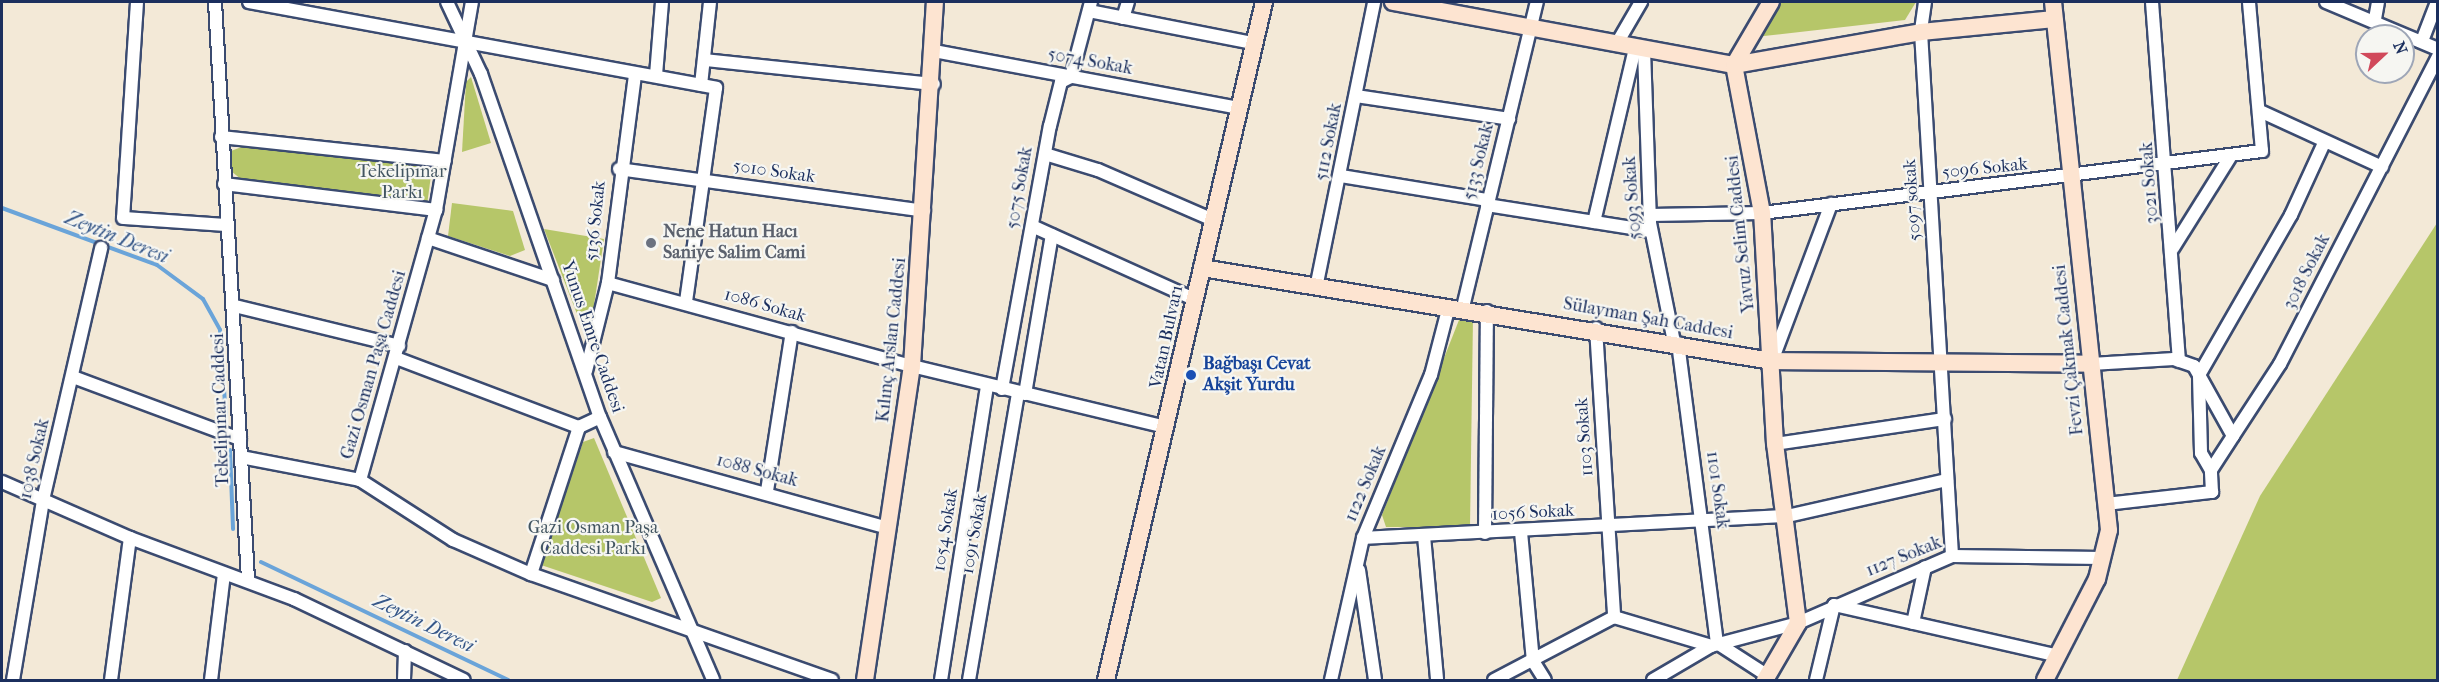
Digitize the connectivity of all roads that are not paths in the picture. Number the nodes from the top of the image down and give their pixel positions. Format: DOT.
graph roads {
  1 [pos="137,2"];
  2 [pos="214,2"];
  3 [pos="249,2"];
  4 [pos="447,2"];
  5 [pos="472,2"];
  6 [pos="662,2"];
  7 [pos="710,2"];
  8 [pos="935,2"];
  9 [pos="1128,2"];
  10 [pos="1264,2"];
  11 [pos="1374,2"];
  12 [pos="1393,2"];
  13 [pos="1537,2"];
  14 [pos="1641,2"];
  15 [pos="1771,2"];
  16 [pos="1925,2"];
  17 [pos="2053,2"];
  18 [pos="2152,2"];
  19 [pos="2249,2"];
  20 [pos="2326,2"];
  21 [pos="2378,2"];
  22 [pos="2437,2"];
  23 [pos="1090,6"];
  24 [pos="1123,18"];
  25 [pos="2054,19"];
  26 [pos="2374,19"];
  27 [pos="1532,26"];
  28 [pos="1921,32"];
  29 [pos="2422,41"];
  30 [pos="1252,43"];
  31 [pos="466,44"];
  32 [pos="1616,45"];
  33 [pos="1639,49"];
  34 [pos="2438,49"];
  35 [pos="934,51"];
  36 [pos="2438,57"];
  37 [pos="705,60"];
  38 [pos="1734,65"];
  39 [pos="635,74"];
  40 [pos="656,75"];
  41 [pos="1071,77"];
  42 [pos="934,84"];
  43 [pos="701,85"];
  44 [pos="1356,96"];
  45 [pos="1240,108"];
  46 [pos="2262,112"];
  47 [pos="1509,119"];
  48 [pos="221,137"];
  49 [pos="2324,143"];
  50 [pos="1045,154"];
  51 [pos="2230,157"];
  52 [pos="445,161"];
  53 [pos="2167,166"];
  54 [pos="2382,167"];
  55 [pos="619,169"];
  56 [pos="1341,176"];
  57 [pos="2070,178"];
  58 [pos="703,181"];
  59 [pos="224,184"];
  60 [pos="1931,193"];
  61 [pos="1488,202"];
  62 [pos="1831,204"];
  63 [pos="435,210"];
  64 [pos="924,211"];
  65 [pos="1762,213"];
  66 [pos="1650,215"];
  67 [pos="1213,220"];
  68 [pos="1594,222"];
  69 [pos="227,225"];
  70 [pos="1032,226"];
  71 [pos="1651,231"];
  72 [pos="1052,235"];
  73 [pos="428,238"];
  74 [pos="101,248"];
  75 [pos="2173,248"];
  76 [pos="1202,268"];
  77 [pos="553,280"];
  78 [pos="608,283"];
  79 [pos="1316,288"];
  80 [pos="1196,300"];
  81 [pos="686,302"];
  82 [pos="235,306"];
  83 [pos="1456,307"];
  84 [pos="1487,311"];
  85 [pos="1596,328"];
  86 [pos="792,332"];
  87 [pos="1676,342"];
  88 [pos="398,352"];
  89 [pos="1772,361"];
  90 [pos="2179,361"];
  91 [pos="2091,364"];
  92 [pos="1942,365"];
  93 [pos="912,366"];
  94 [pos="586,371"];
  95 [pos="2199,375"];
  96 [pos="73,377"];
  97 [pos="987,385"];
  98 [pos="1002,389"];
  99 [pos="1021,394"];
  100 [pos="600,417"];
  101 [pos="1945,419"];
  102 [pos="1167,427"];
  103 [pos="579,428"];
  104 [pos="2234,436"];
  105 [pos="240,439"];
  106 [pos="1775,444"];
  107 [pos="614,452"];
  108 [pos="241,457"];
  109 [pos="2211,470"];
  110 [pos="360,480"];
  111 [pos="1947,480"];
  112 [pos="2,482"];
  113 [pos="766,491"];
  114 [pos="43,500"];
  115 [pos="2106,504"];
  116 [pos="1786,516"];
  117 [pos="1704,520"];
  118 [pos="1609,527"];
  119 [pos="888,528"];
  120 [pos="1521,532"];
  121 [pos="1485,533"];
  122 [pos="1424,536"];
  123 [pos="130,538"];
  124 [pos="1364,538"];
  125 [pos="1952,556"];
  126 [pos="2102,558"];
  127 [pos="1358,563"];
  128 [pos="1925,567"];
  129 [pos="224,574"];
  130 [pos="531,574"];
  131 [pos="248,580"];
  132 [pos="1834,605"];
  133 [pos="1614,616"];
  134 [pos="1798,623"];
  135 [pos="1913,623"];
  136 [pos="688,629"];
  137 [pos="1714,645"];
  138 [pos="405,651"];
  139 [pos="2058,656"];
  140 [pos="1533,661"];
  141 [pos="1767,678"];
  142 [pos="16,680"];
  143 [pos="111,681"];
  144 [pos="211,681"];
  145 [pos="404,681"];
  146 [pos="464,681"];
  147 [pos="713,681"];
  148 [pos="832,681"];
  149 [pos="865,681"];
  150 [pos="941,681"];
  151 [pos="969,681"];
  152 [pos="1106,681"];
  153 [pos="1331,681"];
  154 [pos="1375,681"];
  155 [pos="1437,681"];
  156 [pos="1494,681"];
  157 [pos="1545,681"];
  158 [pos="1653,681"];
  159 [pos="1816,681"];
  160 [pos="2045,681"];
  1 -- 69 [label="street"];
  2 -- 48 [label="street, Tekelipınar Caddesi"];
  3 -- 31 [label="street"];
  4 -- 31 [label="street, Yunus Emre Caddesi"];
  5 -- 31 [label="street, Gazi Osman Paşa Caddesi"];
  6 -- 40 [label="street"];
  7 -- 37 [label="street"];
  8 -- 35 [label="street, Kılınç Arslan Caddesi"];
  9 -- 24 [label="street"];
  10 -- 30 [label="street, Vatan Bulvarı"];
  11 -- 44 [label="street, 5112 Sokak"];
  12 -- 27 [label="street"];
  13 -- 27 [label="street, 5133 Sokak"];
  14 -- 32 [label="street"];
  15 -- 38 [label="street"];
  16 -- 28 [label="street, 5097 sokak"];
  17 -- 25 [label="street, Fevzi Çakmak Caddesi"];
  18 -- 53 [label="street, 3021 Sokak"];
  19 -- 46 [label="street"];
  20 -- 26 [label="street"];
  21 -- 26 [label="street"];
  22 -- 29 [label="street"];
  23 -- 24 [label="street"];
  23 -- 41 [label="street, 5075 Sokak"];
  24 -- 30 [label="street"];
  25 -- 28 [label="street"];
  25 -- 57 [label="street, Fevzi Çakmak Caddesi"];
  26 -- 29 [label="street"];
  27 -- 32 [label="street"];
  27 -- 47 [label="street, 5133 Sokak"];
  28 -- 38 [label="street"];
  28 -- 60 [label="street, 5097 sokak"];
  29 -- 34 [label="street"];
  30 -- 45 [label="street, Vatan Bulvarı"];
  31 -- 39 [label="street"];
  31 -- 52 [label="street, Gazi Osman Paşa Caddesi"];
  31 -- 77 [label="street, Yunus Emre Caddesi"];
  32 -- 33 [label="street"];
  33 -- 38 [label="street"];
  33 -- 66 [label="street, 5093 Sokak"];
  33 -- 68 [label="street"];
  35 -- 41 [label="street, 5074 Sokak"];
  35 -- 42 [label="street, Kılınç Arslan Caddesi"];
  36 -- 54 [label="street, 3018 Sokak"];
  37 -- 42 [label="street"];
  37 -- 43 [label="street"];
  38 -- 65 [label="street, Yavuz Selim Caddesi"];
  39 -- 40 [label="street"];
  39 -- 55 [label="street, 5136 Sokak"];
  40 -- 43 [label="street"];
  41 -- 45 [label="street, 5074 Sokak"];
  41 -- 50 [label="street, 5075 Sokak"];
  42 -- 64 [label="street, Kılınç Arslan Caddesi"];
  43 -- 58 [label="street"];
  44 -- 47 [label="street"];
  44 -- 56 [label="street, 5112 Sokak"];
  45 -- 67 [label="street, Vatan Bulvarı"];
  46 -- 49 [label="street"];
  46 -- 51 [label="street, 5096 Sokak"];
  47 -- 61 [label="street, 5133 Sokak"];
  48 -- 52 [label="street"];
  48 -- 59 [label="street, Tekelipınar Caddesi"];
  49 -- 54 [label="street"];
  49 -- 95 [label="street"];
  50 -- 67 [label="street"];
  50 -- 70 [label="street, 5075 Sokak"];
  51 -- 53 [label="street, 5096 Sokak"];
  51 -- 75 [label="street"];
  52 -- 63 [label="street, Gazi Osman Paşa Caddesi"];
  53 -- 57 [label="street, 5096 Sokak"];
  53 -- 75 [label="street, 3021 Sokak"];
  54 -- 104 [label="street, 3018 Sokak"];
  55 -- 58 [label="street, 5010 Sokak"];
  55 -- 78 [label="street, 5136 Sokak"];
  56 -- 61 [label="street"];
  56 -- 79 [label="street, 5112 Sokak"];
  57 -- 60 [label="street, 5096 Sokak"];
  57 -- 91 [label="street, Fevzi Çakmak Caddesi"];
  58 -- 64 [label="street, 5010 Sokak"];
  58 -- 81 [label="street"];
  59 -- 63 [label="street"];
  59 -- 69 [label="street, Tekelipınar Caddesi"];
  60 -- 62 [label="street, 5096 Sokak"];
  60 -- 92 [label="street, 5097 sokak"];
  61 -- 68 [label="street"];
  61 -- 83 [label="street, 5133 Sokak"];
  62 -- 65 [label="street, 5096 Sokak"];
  62 -- 89 [label="street"];
  63 -- 73 [label="street, Gazi Osman Paşa Caddesi"];
  64 -- 93 [label="street, Kılınç Arslan Caddesi"];
  65 -- 66 [label="street, 5096 Sokak"];
  65 -- 89 [label="street, Yavuz Selim Caddesi"];
  66 -- 71 [label="street, 5093 Sokak"];
  67 -- 76 [label="street, Vatan Bulvarı"];
  68 -- 71 [label="street"];
  69 -- 82 [label="street, Tekelipınar Caddesi"];
  70 -- 72 [label="street"];
  70 -- 98 [label="street, 5075 Sokak"];
  71 -- 87 [label="street, 5093 Sokak"];
  72 -- 80 [label="street"];
  72 -- 99 [label="street, 1091 Sokak"];
  73 -- 77 [label="street"];
  73 -- 88 [label="street, Gazi Osman Paşa Caddesi"];
  74 -- 96 [label="street, 1038 Sokak"];
  75 -- 90 [label="street, 3021 Sokak"];
  76 -- 79 [label="street, Sülayman Şah Caddesi"];
  76 -- 80 [label="street, Vatan Bulvarı"];
  77 -- 94 [label="street, Yunus Emre Caddesi"];
  78 -- 81 [label="street, 1086 Sokak"];
  78 -- 94 [label="street, 5136 Sokak"];
  79 -- 83 [label="street, Sülayman Şah Caddesi"];
  80 -- 102 [label="street, Vatan Bulvarı"];
  81 -- 86 [label="street, 1086 Sokak"];
  82 -- 88 [label="street"];
  82 -- 105 [label="street, Tekelipınar Caddesi"];
  83 -- 84 [label="street, Sülayman Şah Caddesi"];
  83 -- 124 [label="street, 1122 Sokak"];
  84 -- 85 [label="street, Sülayman Şah Caddesi"];
  84 -- 121 [label="street"];
  85 -- 87 [label="street, Sülayman Şah Caddesi"];
  85 -- 118 [label="street, 1103 Sokak"];
  86 -- 93 [label="street, 1086 Sokak"];
  86 -- 113 [label="street"];
  87 -- 89 [label="street, Sülayman Şah Caddesi"];
  87 -- 117 [label="street, 1101 Sokak"];
  88 -- 103 [label="street"];
  88 -- 110 [label="street, Gazi Osman Paşa Caddesi"];
  89 -- 92 [label="street, Sülayman Şah Caddesi"];
  89 -- 106 [label="street, Yavuz Selim Caddesi"];
  90 -- 91 [label="street"];
  90 -- 95 [label="street"];
  91 -- 92 [label="street, Sülayman Şah Caddesi"];
  91 -- 115 [label="street, Fevzi Çakmak Caddesi"];
  92 -- 101 [label="street, 5097 sokak"];
  93 -- 97 [label="street, 1086 Sokak"];
  93 -- 119 [label="street, Kılınç Arslan Caddesi"];
  94 -- 100 [label="street, Yunus Emre Caddesi"];
  95 -- 104 [label="street"];
  95 -- 109 [label="street"];
  96 -- 105 [label="street"];
  96 -- 114 [label="street, 1038 Sokak"];
  97 -- 98 [label="street, 1086 Sokak"];
  97 -- 150 [label="street, 1054 Sokak"];
  98 -- 99 [label="street, 1086 Sokak"];
  99 -- 102 [label="street, 1086 Sokak"];
  99 -- 151 [label="street, 1091 Sokak"];
  100 -- 103 [label="street"];
  100 -- 107 [label="street, Yunus Emre Caddesi"];
  101 -- 106 [label="street"];
  101 -- 111 [label="street, 5097 sokak"];
  102 -- 152 [label="street, Vatan Bulvarı"];
  103 -- 130 [label="street"];
  104 -- 109 [label="street, 3018 Sokak"];
  105 -- 108 [label="street, Tekelipınar Caddesi"];
  106 -- 116 [label="street, Yavuz Selim Caddesi"];
  107 -- 113 [label="street, 1088 Sokak"];
  107 -- 136 [label="street, Yunus Emre Caddesi"];
  108 -- 110 [label="street"];
  108 -- 131 [label="street, Tekelipınar Caddesi"];
  109 -- 115 [label="street, 3018 Sokak"];
  110 -- 130 [label="street, Gazi Osman Paşa Caddesi"];
  111 -- 116 [label="street, 1056 Sokak"];
  111 -- 125 [label="street, 5097 sokak"];
  112 -- 114 [label="street"];
  113 -- 119 [label="street, 1088 Sokak"];
  114 -- 123 [label="street"];
  114 -- 142 [label="street, 1038 Sokak"];
  115 -- 126 [label="street, Fevzi Çakmak Caddesi"];
  116 -- 117 [label="street, 1056 Sokak"];
  116 -- 134 [label="street, Yavuz Selim Caddesi"];
  117 -- 118 [label="street, 1056 Sokak"];
  117 -- 137 [label="street, 1101 Sokak"];
  118 -- 120 [label="street, 1056 Sokak"];
  118 -- 133 [label="street, 1103 Sokak"];
  119 -- 149 [label="street, Kılınç Arslan Caddesi"];
  120 -- 121 [label="street, 1056 Sokak"];
  120 -- 140 [label="street"];
  121 -- 122 [label="street, 1056 Sokak"];
  122 -- 124 [label="street, 1056 Sokak"];
  122 -- 155 [label="street"];
  123 -- 129 [label="street"];
  123 -- 143 [label="street"];
  124 -- 127 [label="street, 1122 Sokak"];
  125 -- 126 [label="street, 1127 Sokak"];
  125 -- 128 [label="street, 1127 Sokak"];
  126 -- 139 [label="street, Fevzi Çakmak Caddesi"];
  127 -- 153 [label="street, 1122 Sokak"];
  127 -- 154 [label="street"];
  128 -- 132 [label="street, 1127 Sokak"];
  128 -- 135 [label="street"];
  129 -- 131 [label="street"];
  129 -- 144 [label="street"];
  130 -- 136 [label="street, Gazi Osman Paşa Caddesi"];
  131 -- 138 [label="street"];
  132 -- 134 [label="street, 1127 Sokak"];
  132 -- 135 [label="street"];
  132 -- 159 [label="street"];
  133 -- 137 [label="street"];
  133 -- 140 [label="street"];
  134 -- 137 [label="street, 1127 Sokak"];
  134 -- 141 [label="street"];
  135 -- 139 [label="street"];
  136 -- 147 [label="street, Yunus Emre Caddesi"];
  136 -- 148 [label="street, Gazi Osman Paşa Caddesi"];
  137 -- 141 [label="street"];
  137 -- 158 [label="street, 1127 Sokak"];
  138 -- 145 [label="street"];
  138 -- 146 [label="street"];
  139 -- 160 [label="street, Fevzi Çakmak Caddesi"];
  140 -- 156 [label="street"];
  140 -- 157 [label="street"];
}
